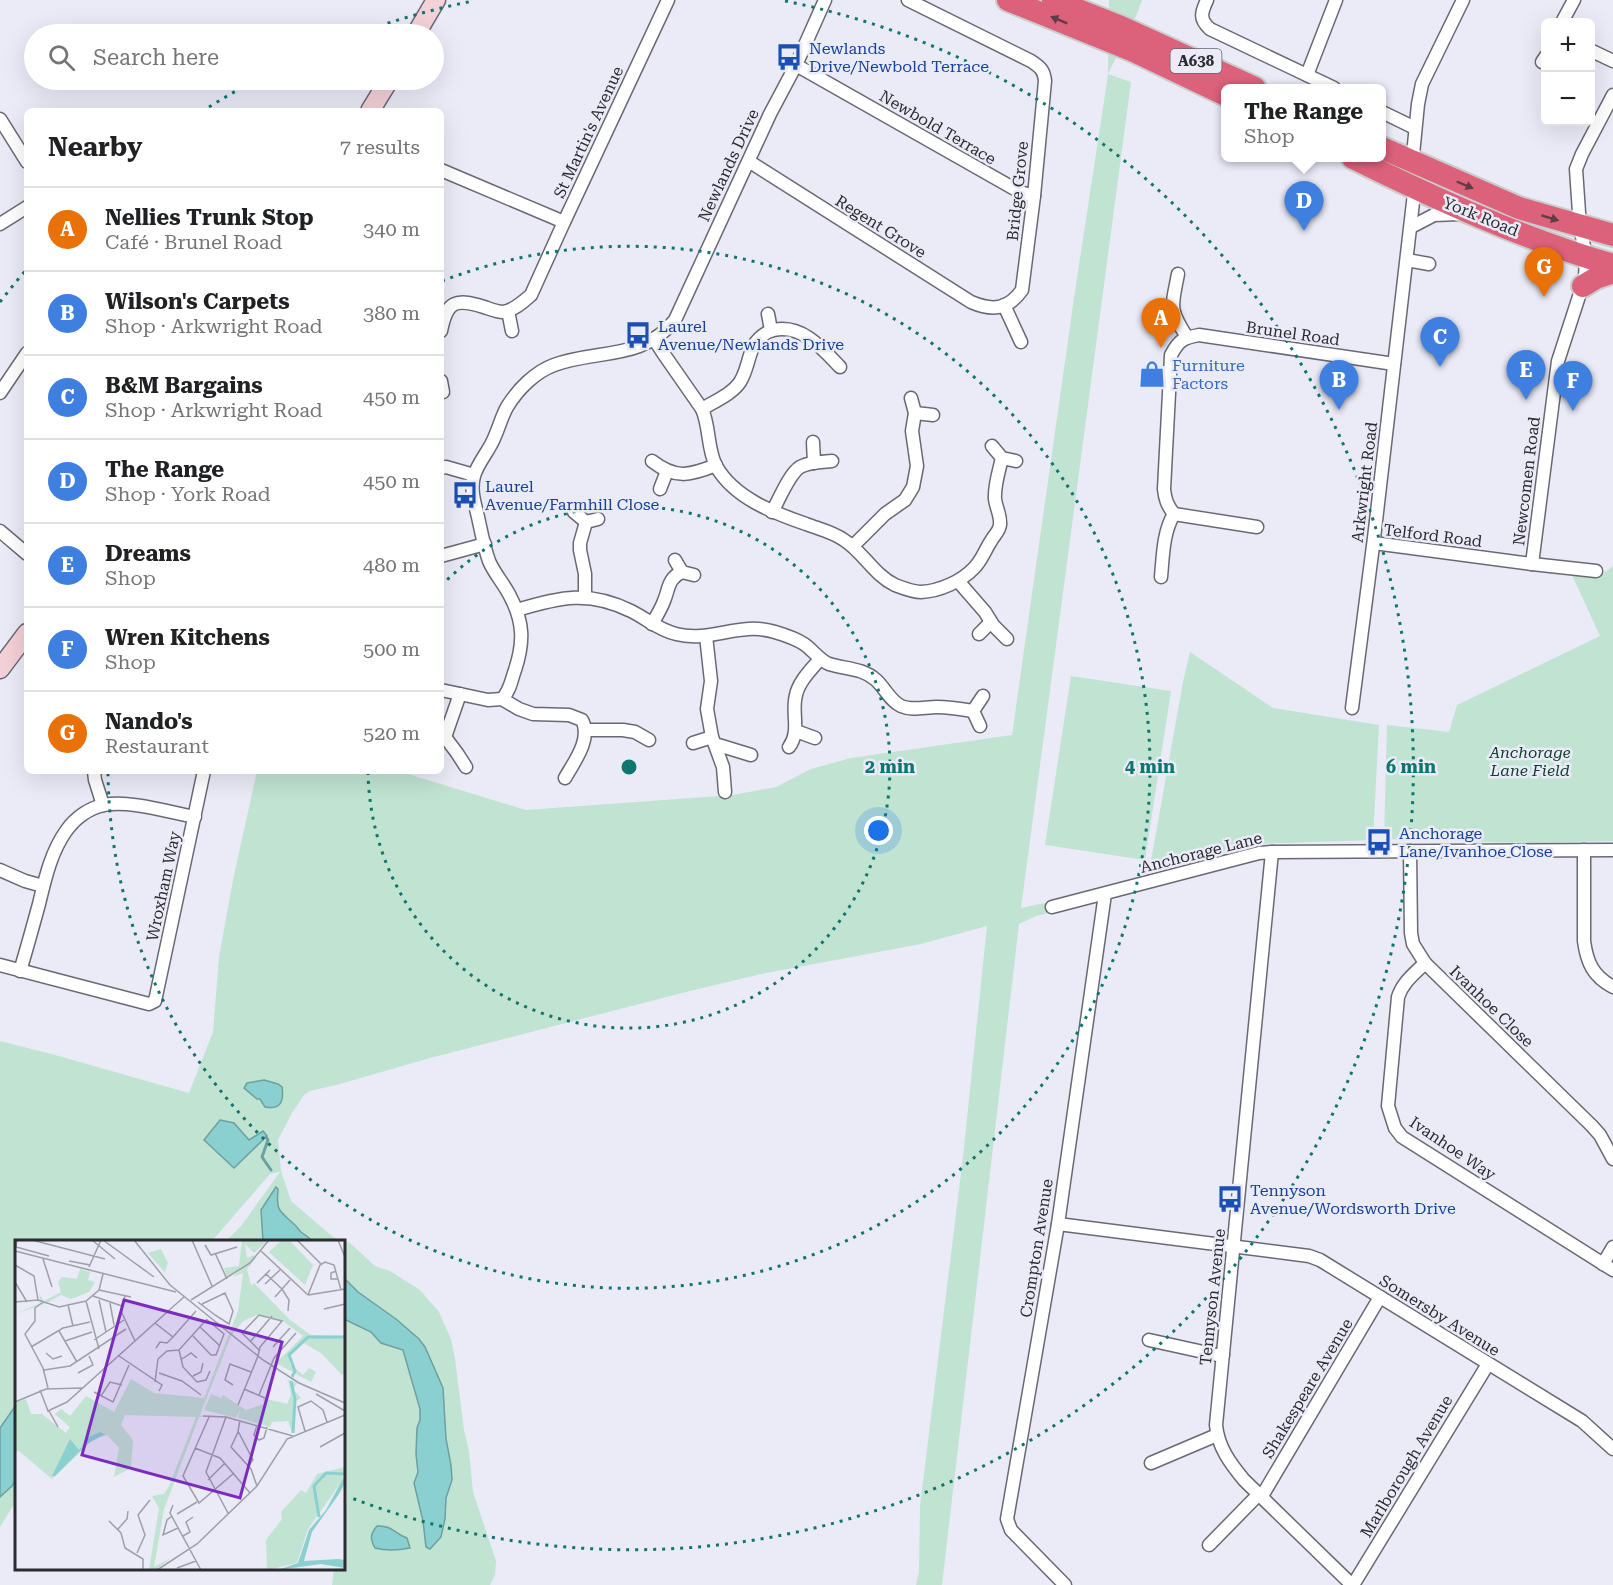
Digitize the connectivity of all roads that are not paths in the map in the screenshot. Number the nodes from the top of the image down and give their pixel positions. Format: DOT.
graph roads {
  1 [pos="436,0"];
  2 [pos="668,0"];
  3 [pos="825,0"];
  4 [pos="908,0"];
  5 [pos="1008,0"];
  6 [pos="1053,0"];
  7 [pos="1207,0"];
  8 [pos="1336,0"];
  9 [pos="1463,0"];
  10 [pos="1574,0"];
  11 [pos="1564,18"];
  12 [pos="422,24"];
  13 [pos="1111,32"];
  14 [pos="1135,42"];
  15 [pos="1595,52"];
  16 [pos="1613,61"];
  17 [pos="796,65"];
  18 [pos="1307,75"];
  19 [pos="1245,84"];
  20 [pos="1326,84"];
  21 [pos="383,90"];
  22 [pos="1221,92"];
  23 [pos="1613,95"];
  24 [pos="372,108"];
  25 [pos="1386,114"];
  26 [pos="0,118"];
  27 [pos="1415,128"];
  28 [pos="1386,150"];
  29 [pos="24,157"];
  30 [pos="750,162"];
  31 [pos="1361,162"];
  32 [pos="1412,162"];
  33 [pos="444,171"];
  34 [pos="1416,189"];
  35 [pos="1034,196"];
  36 [pos="24,209"];
  37 [pos="1473,214"];
  38 [pos="564,222"];
  39 [pos="0,224"];
  40 [pos="1411,227"];
  41 [pos="1580,227"];
  42 [pos="1613,235"];
  43 [pos="1586,256"];
  44 [pos="1407,260"];
  45 [pos="1429,264"];
  46 [pos="1613,265"];
  47 [pos="1613,272"];
  48 [pos="1178,274"];
  49 [pos="1583,286"];
  50 [pos="1002,306"];
  51 [pos="507,311"];
  52 [pos="768,314"];
  53 [pos="444,316"];
  54 [pos="771,330"];
  55 [pos="512,331"];
  56 [pos="1187,338"];
  57 [pos="654,339"];
  58 [pos="1021,342"];
  59 [pos="24,357"];
  60 [pos="1395,364"];
  61 [pos="840,367"];
  62 [pos="0,393"];
  63 [pos="911,398"];
  64 [pos="702,409"];
  65 [pos="915,413"];
  66 [pos="933,415"];
  67 [pos="813,442"];
  68 [pos="992,446"];
  69 [pos="1002,459"];
  70 [pos="652,460"];
  71 [pos="832,460"];
  72 [pos="1016,461"];
  73 [pos="814,463"];
  74 [pos="716,465"];
  75 [pos="444,467"];
  76 [pos="667,471"];
  77 [pos="474,475"];
  78 [pos="660,489"];
  79 [pos="574,512"];
  80 [pos="772,512"];
  81 [pos="1174,514"];
  82 [pos="1257,527"];
  83 [pos="0,531"];
  84 [pos="1374,543"];
  85 [pos="485,544"];
  86 [pos="853,546"];
  87 [pos="24,551"];
  88 [pos="444,555"];
  89 [pos="675,560"];
  90 [pos="1532,564"];
  91 [pos="1596,571"];
  92 [pos="1161,577"];
  93 [pos="958,581"];
  94 [pos="585,597"];
  95 [pos="517,610"];
  96 [pos="991,622"];
  97 [pos="652,624"];
  98 [pos="979,634"];
  99 [pos="706,636"];
  100 [pos="24,637"];
  101 [pos="1007,639"];
  102 [pos="820,659"];
  103 [pos="0,669"];
  104 [pos="444,691"];
  105 [pos="460,694"];
  106 [pos="983,696"];
  107 [pos="502,699"];
  108 [pos="1352,708"];
  109 [pos="973,711"];
  110 [pos="980,726"];
  111 [pos="585,730"];
  112 [pos="796,731"];
  113 [pos="444,735"];
  114 [pos="816,738"];
  115 [pos="444,739"];
  116 [pos="649,740"];
  117 [pos="713,740"];
  118 [pos="693,743"];
  119 [pos="789,747"];
  120 [pos="751,755"];
  121 [pos="466,767"];
  122 [pos="94,774"];
  123 [pos="203,774"];
  124 [pos="565,778"];
  125 [pos="725,792"];
  126 [pos="103,806"];
  127 [pos="195,817"];
  128 [pos="1410,850"];
  129 [pos="1584,850"];
  130 [pos="1613,850"];
  131 [pos="1272,852"];
  132 [pos="0,870"];
  133 [pos="44,886"];
  134 [pos="1105,894"];
  135 [pos="1052,907"];
  136 [pos="1425,963"];
  137 [pos="0,964"];
  138 [pos="20,970"];
  139 [pos="1613,987"];
  140 [pos="1613,1159"];
  141 [pos="1058,1224"];
  142 [pos="1234,1247"];
  143 [pos="1613,1247"];
  144 [pos="1608,1267"];
  145 [pos="1380,1297"];
  146 [pos="1149,1340"];
  147 [pos="1223,1355"];
  148 [pos="1488,1364"];
  149 [pos="1217,1435"];
  150 [pos="1613,1449"];
  151 [pos="1151,1463"];
  152 [pos="1261,1495"];
  153 [pos="1209,1545"];
  154 [pos="1065,1585"];
  155 [pos="1352,1585"];
  1 -- 12 [label="street"];
  2 -- 38 [label="street, St Martin's Avenue"];
  3 -- 17 [label="street, Newlands Drive"];
  4 -- 35 [label="street, Bridge Grove"];
  13 -- 5 [label="highway, A638, one-way"];
  6 -- 13 [label="highway, A638"];
  7 -- 18 [label="street"];
  8 -- 18 [label="street"];
  9 -- 27 [label="street, Arkwright Road"];
  10 -- 11 [label="street"];
  13 -- 14 [label="highway, A638"];
  14 -- 19 [label="highway, A638"];
  14 -- 22 [label="highway, A638"];
  15 -- 16 [label="street"];
  17 -- 30 [label="street, Newlands Drive"];
  17 -- 35 [label="street, Newbold Terrace"];
  18 -- 20 [label="street"];
  21 -- 24 [label="street"];
  23 -- 41 [label="street, Newcomen Road"];
  25 -- 27 [label="street"];
  26 -- 29 [label="street"];
  27 -- 32 [label="street, Arkwright Road"];
  28 -- 32 [label="highway, York Road"];
  30 -- 50 [label="street, Regent Grove"];
  30 -- 57 [label="street, Newlands Drive"];
  31 -- 34 [label="highway, York Road"];
  32 -- 34 [label="street, Arkwright Road"];
  32 -- 41 [label="highway, York Road, one-way"];
  33 -- 38 [label="street, St Martin's Avenue"];
  34 -- 37 [label="highway, York Road"];
  34 -- 40 [label="street, Arkwright Road"];
  35 -- 50 [label="street, Bridge Grove"];
  36 -- 39 [label="street"];
  37 -- 40 [label="street"];
  37 -- 43 [label="highway, York Road"];
  38 -- 51 [label="street"];
  40 -- 44 [label="street, Arkwright Road"];
  41 -- 42 [label="highway, York Road"];
  41 -- 43 [label="street, Newcomen Road"];
  43 -- 46 [label="highway, York Road"];
  43 -- 49 [label="street, Newcomen Road"];
  44 -- 45 [label="street"];
  44 -- 60 [label="street, Arkwright Road"];
  47 -- 49 [label="highway"];
  48 -- 56 [label="street"];
  49 -- 90 [label="street, Newcomen Road"];
  50 -- 58 [label="street"];
  51 -- 53 [label="street"];
  51 -- 55 [label="street"];
  52 -- 54 [label="street"];
  54 -- 61 [label="street"];
  54 -- 64 [label="street"];
  56 -- 60 [label="street, Brunel Road"];
  56 -- 81 [label="street"];
  57 -- 64 [label="street"];
  57 -- 77 [label="street"];
  59 -- 62 [label="street"];
  60 -- 84 [label="street, Arkwright Road"];
  63 -- 65 [label="street"];
  64 -- 74 [label="street"];
  65 -- 66 [label="street"];
  65 -- 86 [label="street"];
  67 -- 73 [label="street"];
  68 -- 69 [label="street"];
  69 -- 72 [label="street"];
  69 -- 93 [label="street"];
  70 -- 76 [label="street"];
  71 -- 73 [label="street"];
  73 -- 80 [label="street"];
  74 -- 76 [label="street"];
  74 -- 80 [label="street"];
  75 -- 77 [label="street"];
  76 -- 78 [label="street"];
  77 -- 85 [label="street"];
  79 -- 94 [label="street"];
  80 -- 86 [label="street"];
  81 -- 82 [label="street"];
  81 -- 92 [label="street"];
  83 -- 87 [label="street"];
  84 -- 90 [label="street, Telford Road"];
  84 -- 108 [label="street, Arkwright Road"];
  85 -- 88 [label="street"];
  85 -- 95 [label="street"];
  86 -- 93 [label="street"];
  89 -- 97 [label="street"];
  90 -- 91 [label="street, Telford Road"];
  93 -- 96 [label="street"];
  94 -- 95 [label="street"];
  94 -- 97 [label="street"];
  95 -- 107 [label="street"];
  96 -- 98 [label="street"];
  96 -- 101 [label="street"];
  97 -- 99 [label="street"];
  99 -- 102 [label="street"];
  99 -- 117 [label="street"];
  100 -- 103 [label="street"];
  102 -- 109 [label="street"];
  102 -- 112 [label="street"];
  104 -- 105 [label="street"];
  105 -- 107 [label="street"];
  105 -- 113 [label="street"];
  106 -- 109 [label="street"];
  107 -- 111 [label="street"];
  109 -- 110 [label="street"];
  111 -- 116 [label="street"];
  111 -- 124 [label="street"];
  112 -- 114 [label="street"];
  112 -- 119 [label="street"];
  115 -- 121 [label="street"];
  117 -- 118 [label="street"];
  117 -- 120 [label="street"];
  117 -- 125 [label="street"];
  122 -- 126 [label="street"];
  123 -- 127 [label="street, Wroxham Way"];
  126 -- 127 [label="street"];
  126 -- 133 [label="street"];
  127 -- 138 [label="street, Wroxham Way"];
  128 -- 129 [label="street, Anchorage Lane"];
  128 -- 131 [label="street, Anchorage Lane"];
  128 -- 136 [label="street, Ivanhoe Close"];
  129 -- 130 [label="street, Anchorage Lane"];
  129 -- 139 [label="street"];
  131 -- 134 [label="street, Anchorage Lane"];
  131 -- 142 [label="street, Tennyson Avenue"];
  132 -- 133 [label="street"];
  133 -- 138 [label="street"];
  134 -- 135 [label="street, Anchorage Lane"];
  134 -- 141 [label="street, Crompton Avenue"];
  136 -- 140 [label="street, Ivanhoe Close"];
  136 -- 144 [label="street, Ivanhoe Way"];
  137 -- 138 [label="street"];
  141 -- 142 [label="street, Somersby Avenue"];
  141 -- 154 [label="street, Crompton Avenue"];
  142 -- 145 [label="street, Somersby Avenue"];
  142 -- 147 [label="street, Tennyson Avenue"];
  143 -- 144 [label="street"];
  145 -- 148 [label="street, Somersby Avenue"];
  145 -- 152 [label="street, Shakespeare Avenue"];
  146 -- 147 [label="street"];
  147 -- 149 [label="street, Tennyson Avenue"];
  148 -- 150 [label="street, Somersby Avenue"];
  148 -- 155 [label="street, Marlborough Avenue"];
  149 -- 151 [label="street"];
  149 -- 152 [label="street, Tennyson Avenue"];
  152 -- 153 [label="street, Shakespeare Avenue"];
  152 -- 155 [label="street, Tennyson Avenue"];
}
